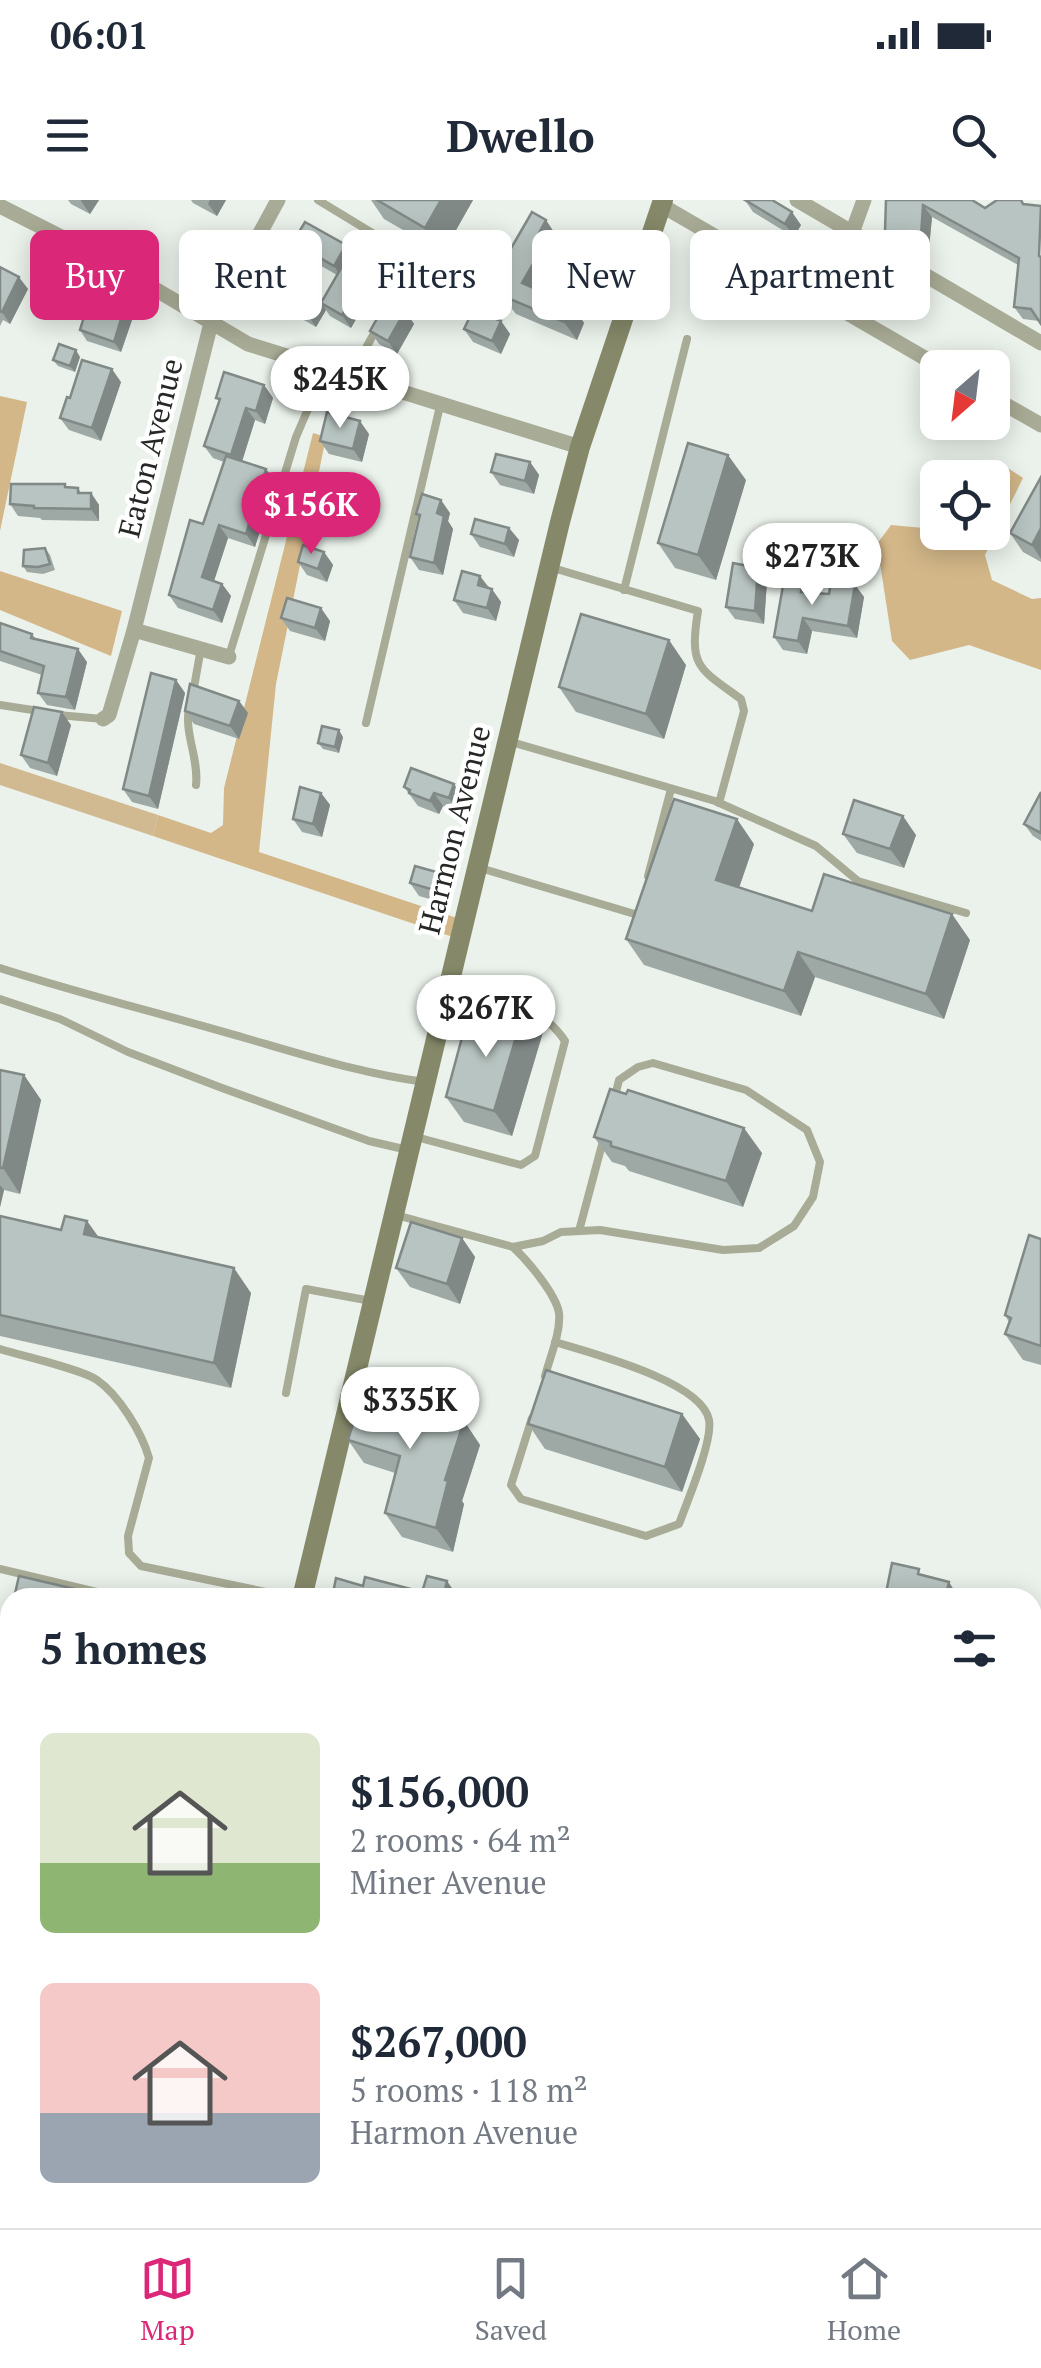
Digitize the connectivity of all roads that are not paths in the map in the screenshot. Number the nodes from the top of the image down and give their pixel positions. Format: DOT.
graph roads {
  1 [pos="278,200"];
  2 [pos="318,200"];
  3 [pos="864,200"];
  4 [pos="659,202"];
  5 [pos="803,202"];
  6 [pos="0,206"];
  7 [pos="368,230"];
  8 [pos="847,230"];
  9 [pos="853,230"];
  10 [pos="930,278"];
  11 [pos="381,320"];
  12 [pos="211,323"];
  13 [pos="687,338"];
  14 [pos="1041,342"];
  15 [pos="920,355"];
  16 [pos="326,367"];
  17 [pos="351,375"];
  18 [pos="440,402"];
  19 [pos="1010,407"];
  20 [pos="1041,425"];
  21 [pos="580,447"];
  22 [pos="549,566"];
  23 [pos="624,590"];
  24 [pos="134,630"];
  25 [pos="201,648"];
  26 [pos="229,657"];
  27 [pos="0,705"];
  28 [pos="103,719"];
  29 [pos="366,722"];
  30 [pos="508,741"];
  31 [pos="196,785"];
  32 [pos="672,788"];
  33 [pos="719,803"];
  34 [pos="476,867"];
  35 [pos="648,879"];
  36 [pos="643,897"];
  37 [pos="966,913"];
  38 [pos="0,968"];
  39 [pos="449,979"];
  40 [pos="0,999"];
  41 [pos="425,1082"];
  42 [pos="410,1143"];
  43 [pos="392,1214"];
  44 [pos="579,1231"];
  45 [pos="513,1247"];
  46 [pos="371,1301"];
  47 [pos="555,1342"];
  48 [pos="0,1349"];
  49 [pos="544,1378"];
  50 [pos="286,1393"];
  51 [pos="533,1414"];
  52 [pos="0,1570"];
  53 [pos="78,1588"];
  54 [pos="249,1588"];
  55 [pos="300,1588"];
  1 -- 12 [label="street, Eaton Avenue"];
  2 -- 7 [label="lane"];
  3 -- 9 [label="street"];
  4 -- 15 [label="street"];
  4 -- 21 [label="main road, Harmon Avenue"];
  5 -- 8 [label="street"];
  6 -- 12 [label="street"];
  10 -- 14 [label="street"];
  11 -- 17 [label="lane"];
  12 -- 16 [label="street"];
  12 -- 24 [label="street, Eaton Avenue"];
  13 -- 23 [label="lane"];
  16 -- 17 [label="street"];
  16 -- 26 [label="lane"];
  17 -- 18 [label="street"];
  18 -- 21 [label="street"];
  18 -- 29 [label="lane"];
  19 -- 20 [label="street"];
  21 -- 22 [label="main road, Harmon Avenue"];
  22 -- 23 [label="lane"];
  22 -- 30 [label="main road, Harmon Avenue"];
  23 -- 33 [label="lane"];
  24 -- 25 [label="street"];
  24 -- 28 [label="street, Eaton Avenue"];
  25 -- 26 [label="street"];
  25 -- 31 [label="lane"];
  27 -- 28 [label="lane"];
  30 -- 32 [label="lane"];
  30 -- 34 [label="main road, Harmon Avenue"];
  32 -- 33 [label="lane"];
  32 -- 35 [label="lane"];
  33 -- 37 [label="lane"];
  34 -- 36 [label="lane"];
  34 -- 39 [label="main road, Harmon Avenue"];
  38 -- 41 [label="lane"];
  39 -- 41 [label="main road, Harmon Avenue"];
  39 -- 42 [label="lane"];
  40 -- 42 [label="lane"];
  41 -- 42 [label="main road, Harmon Avenue"];
  42 -- 43 [label="main road, Harmon Avenue"];
  43 -- 45 [label="lane"];
  43 -- 46 [label="main road, Harmon Avenue"];
  44 -- 44 [label="lane"];
  44 -- 45 [label="lane"];
  45 -- 47 [label="lane"];
  46 -- 50 [label="lane"];
  46 -- 55 [label="main road, Harmon Avenue"];
  47 -- 49 [label="lane"];
  47 -- 51 [label="lane"];
  48 -- 54 [label="lane"];
  52 -- 53 [label="lane"];
}
